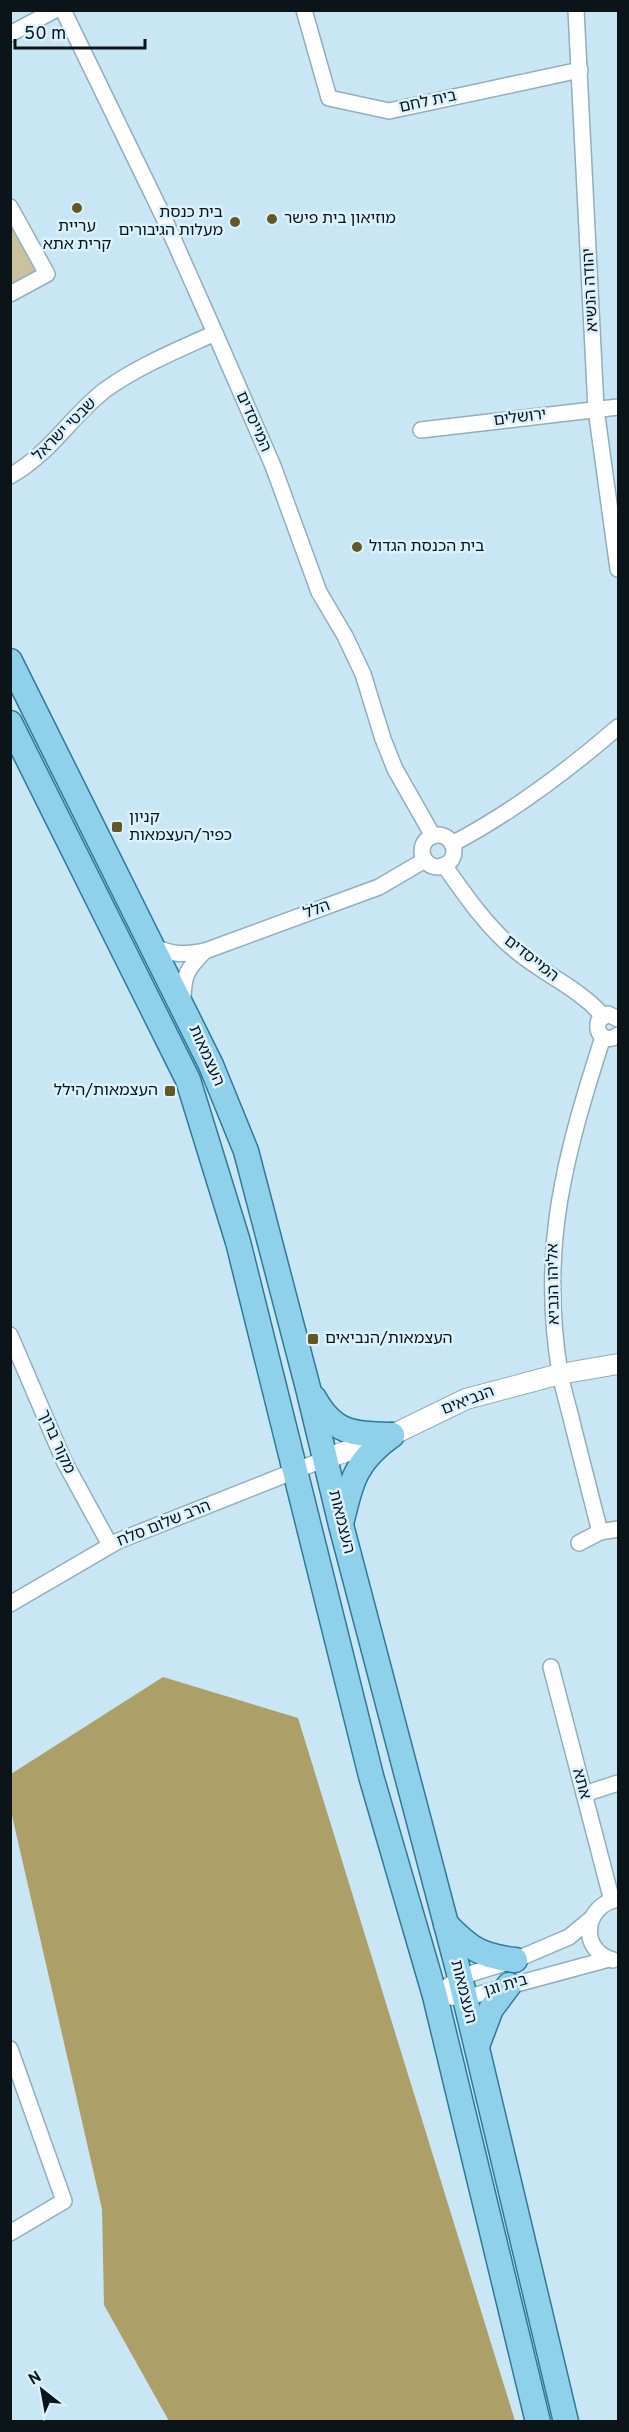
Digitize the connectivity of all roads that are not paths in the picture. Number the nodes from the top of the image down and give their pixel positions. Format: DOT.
graph roads {
  1 [pos="55,10"];
  2 [pos="63,10"];
  3 [pos="304,10"];
  4 [pos="576,10"];
  5 [pos="10,34"];
  6 [pos="580,70"];
  7 [pos="10,207"];
  8 [pos="10,294"];
  9 [pos="215,333"];
  10 [pos="618,407"];
  11 [pos="596,409"];
  12 [pos="421,430"];
  13 [pos="10,476"];
  14 [pos="618,569"];
  15 [pos="10,661"];
  16 [pos="10,723"];
  17 [pos="618,727"];
  18 [pos="433,836"];
  19 [pos="452,844"];
  20 [pos="424,860"];
  21 [pos="444,866"];
  22 [pos="154,947"];
  23 [pos="205,951"];
  24 [pos="183,1006"];
  25 [pos="603,1016"];
  26 [pos="618,1018"];
  27 [pos="611,1036"];
  28 [pos="10,1335"];
  29 [pos="618,1364"];
  30 [pos="560,1374"];
  31 [pos="308,1388"];
  32 [pos="392,1436"];
  33 [pos="325,1459"];
  34 [pos="294,1471"];
  35 [pos="341,1525"];
  36 [pos="618,1529"];
  37 [pos="600,1532"];
  38 [pos="579,1543"];
  39 [pos="111,1545"];
  40 [pos="10,1604"];
  41 [pos="551,1667"];
  42 [pos="618,1783"];
  43 [pos="584,1794"];
  44 [pos="615,1900"];
  45 [pos="592,1918"];
  46 [pos="446,1923"];
  47 [pos="516,1960"];
  48 [pos="614,1960"];
  49 [pos="509,1985"];
  50 [pos="462,1987"];
  51 [pos="435,1996"];
  52 [pos="10,2049"];
  53 [pos="477,2049"];
  54 [pos="10,2233"];
  55 [pos="538,2421"];
  56 [pos="566,2421"];
  1 -- 5 [label="street"];
  2 -- 9 [label="street, המייסדים"];
  3 -- 6 [label="street, בית לחם"];
  4 -- 6 [label="street, יהודה הנשיא"];
  6 -- 11 [label="street, יהודה הנשיא"];
  7 -- 8 [label="street"];
  9 -- 13 [label="street, שבטי ישראל"];
  9 -- 18 [label="street, המייסדים"];
  10 -- 11 [label="street, ירושלים"];
  11 -- 12 [label="street, ירושלים"];
  11 -- 14 [label="street, יהודה הנשיא"];
  15 -- 22 [label="main road, העצמאות"];
  16 -- 34 [label="main road, העצמאות"];
  17 -- 19 [label="street"];
  18 -- 19 [label="street"];
  18 -- 20 [label="street"];
  19 -- 21 [label="street"];
  20 -- 21 [label="street"];
  20 -- 23 [label="street, הלל"];
  21 -- 25 [label="street, המייסדים"];
  22 -- 23 [label="street, הלל"];
  22 -- 24 [label="main road, העצמאות"];
  23 -- 24 [label="street"];
  24 -- 31 [label="main road, העצמאות"];
  25 -- 26 [label="street"];
  25 -- 27 [label="street, אליהו הנביא"];
  27 -- 30 [label="street, אליהו הנביא"];
  28 -- 39 [label="street, מקור ברוך"];
  29 -- 30 [label="street, הנביאים"];
  30 -- 32 [label="street, הנביאים"];
  30 -- 37 [label="street, אליהו הנביא"];
  31 -- 32 [label="main road"];
  31 -- 33 [label="main road, העצמאות"];
  32 -- 33 [label="street, הנביאים"];
  32 -- 35 [label="main road"];
  33 -- 34 [label="street, הרב שלום סלח"];
  33 -- 35 [label="main road, העצמאות"];
  34 -- 39 [label="street, הרב שלום סלח"];
  34 -- 51 [label="main road, העצמאות"];
  35 -- 46 [label="main road, העצמאות"];
  36 -- 37 [label="street"];
  37 -- 38 [label="street"];
  39 -- 40 [label="street, הרב שלום סלח"];
  41 -- 43 [label="street, אתא"];
  42 -- 43 [label="street"];
  43 -- 44 [label="street, אתא"];
  44 -- 45 [label="street, בית וגן"];
  45 -- 47 [label="street, בית וגן"];
  45 -- 48 [label="street"];
  46 -- 47 [label="main road"];
  46 -- 50 [label="main road, העצמאות"];
  47 -- 50 [label="street, בית וגן"];
  48 -- 49 [label="street, בית וגן"];
  49 -- 50 [label="street, בית וגן"];
  49 -- 53 [label="main road"];
  50 -- 51 [label="street, בית וגן"];
  50 -- 53 [label="main road, העצמאות"];
  51 -- 55 [label="main road, העצמאות"];
  52 -- 54 [label="street"];
  53 -- 56 [label="main road, העצמאות"];
}
